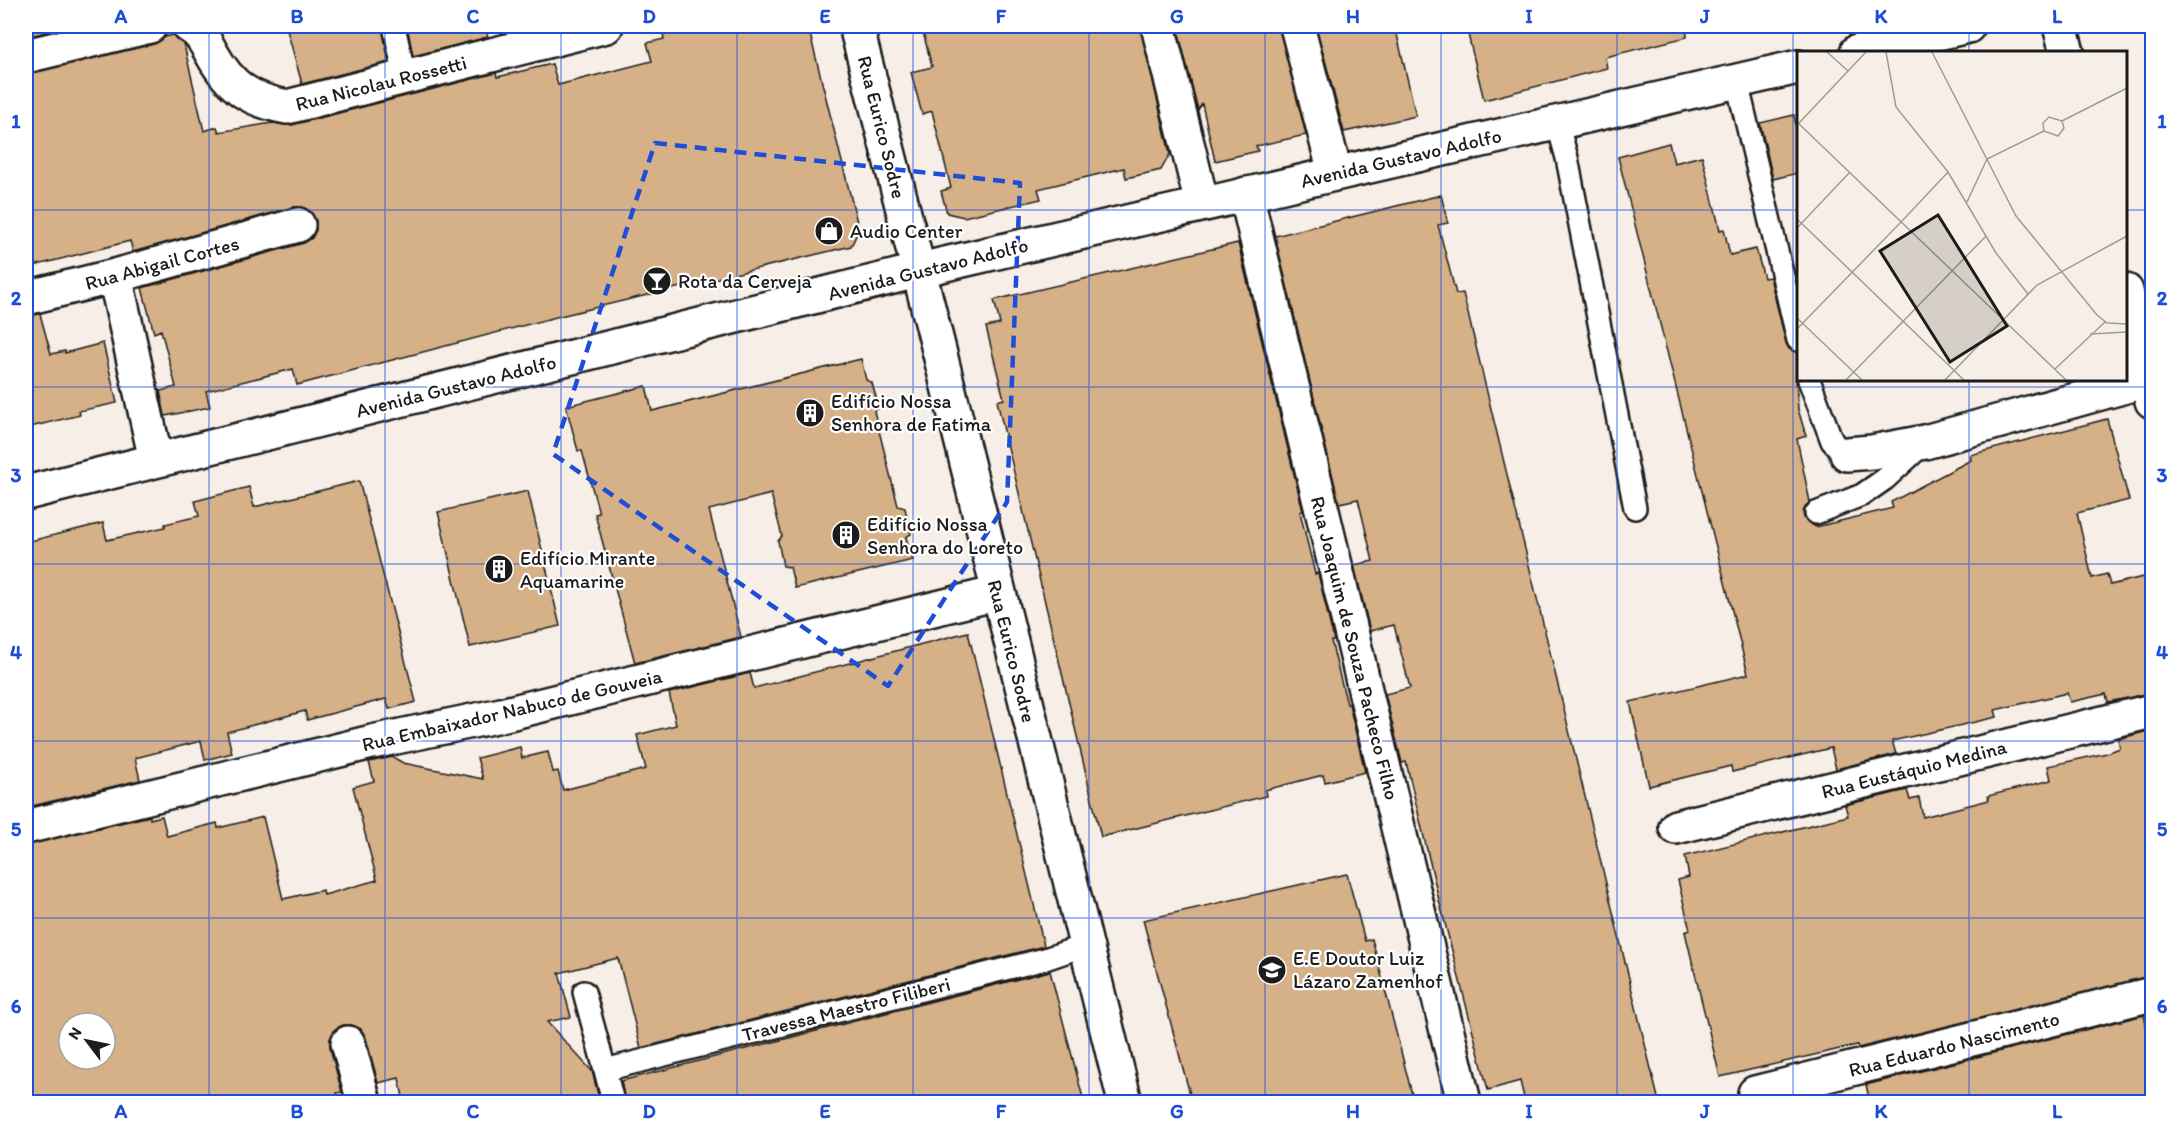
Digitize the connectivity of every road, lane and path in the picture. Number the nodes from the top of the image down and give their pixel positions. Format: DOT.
graph roads {
  1 [pos="150,26"];
  2 [pos="189,26"];
  3 [pos="394,26"];
  4 [pos="856,26"];
  5 [pos="1158,26"];
  6 [pos="1297,26"];
  7 [pos="1968,26"];
  8 [pos="2060,26"];
  9 [pos="588,28"];
  10 [pos="1861,51"];
  11 [pos="2067,51"];
  12 [pos="26,56"];
  13 [pos="1797,67"];
  14 [pos="405,77"];
  15 [pos="1737,82"];
  16 [pos="1557,122"];
  17 [pos="1335,173"];
  18 [pos="1246,194"];
  19 [pos="1202,204"];
  20 [pos="298,225"];
  21 [pos="919,271"];
  22 [pos="115,276"];
  23 [pos="2127,295"];
  24 [pos="26,298"];
  25 [pos="1797,336"];
  26 [pos="1809,381"];
  27 [pos="2150,390"];
  28 [pos="1925,442"];
  29 [pos="1847,454"];
  30 [pos="156,460"];
  31 [pos="26,493"];
  32 [pos="1635,508"];
  33 [pos="1816,513"];
  34 [pos="998,593"];
  35 [pos="2152,711"];
  36 [pos="26,827"];
  37 [pos="1677,827"];
  38 [pos="1086,945"];
  39 [pos="584,992"];
  40 [pos="2152,994"];
  41 [pos="348,1043"];
  42 [pos="605,1070"];
  43 [pos="1755,1093"];
  44 [pos="364,1102"];
  45 [pos="614,1102"];
  46 [pos="1125,1102"];
  47 [pos="1464,1102"];
  1 -- 12 [label="street"];
  2 -- 14 [label="street, Rua Nicolau Rossetti"];
  3 -- 14 [label="lane"];
  4 -- 21 [label="street, Rua Eurico Sodre"];
  5 -- 19 [label="street"];
  6 -- 17 [label="street"];
  7 -- 10 [label="street"];
  8 -- 11 [label="street"];
  9 -- 14 [label="street, Rua Nicolau Rossetti"];
  13 -- 15 [label="street, Avenida Gustavo Adolfo"];
  15 -- 16 [label="street, Avenida Gustavo Adolfo"];
  15 -- 25 [label="lane"];
  16 -- 17 [label="street, Avenida Gustavo Adolfo"];
  16 -- 32 [label="lane"];
  17 -- 18 [label="street, Avenida Gustavo Adolfo"];
  18 -- 19 [label="street, Avenida Gustavo Adolfo"];
  18 -- 47 [label="street, Rua Joaquim de Souza Pacheco Filho"];
  19 -- 21 [label="street, Avenida Gustavo Adolfo"];
  20 -- 22 [label="street, Rua Abigail Cortes"];
  21 -- 30 [label="street, Avenida Gustavo Adolfo"];
  21 -- 34 [label="street, Rua Eurico Sodre"];
  22 -- 24 [label="street, Rua Abigail Cortes"];
  22 -- 30 [label="street"];
  23 -- 27 [label="street"];
  26 -- 29 [label="lane"];
  27 -- 28 [label="street"];
  28 -- 29 [label="street"];
  28 -- 33 [label="lane"];
  30 -- 31 [label="street, Avenida Gustavo Adolfo"];
  34 -- 36 [label="street, Rua Embaixador Nabuco de Gouveia"];
  34 -- 38 [label="street, Rua Eurico Sodre"];
  35 -- 37 [label="street, Rua Eustáquio Medina"];
  38 -- 42 [label="lane, Travessa Maestro Filiberi"];
  38 -- 46 [label="street, Rua Eurico Sodre"];
  39 -- 42 [label="lane"];
  40 -- 43 [label="street, Rua Eduardo Nascimento"];
  41 -- 44 [label="street"];
  42 -- 45 [label="lane"];
}
